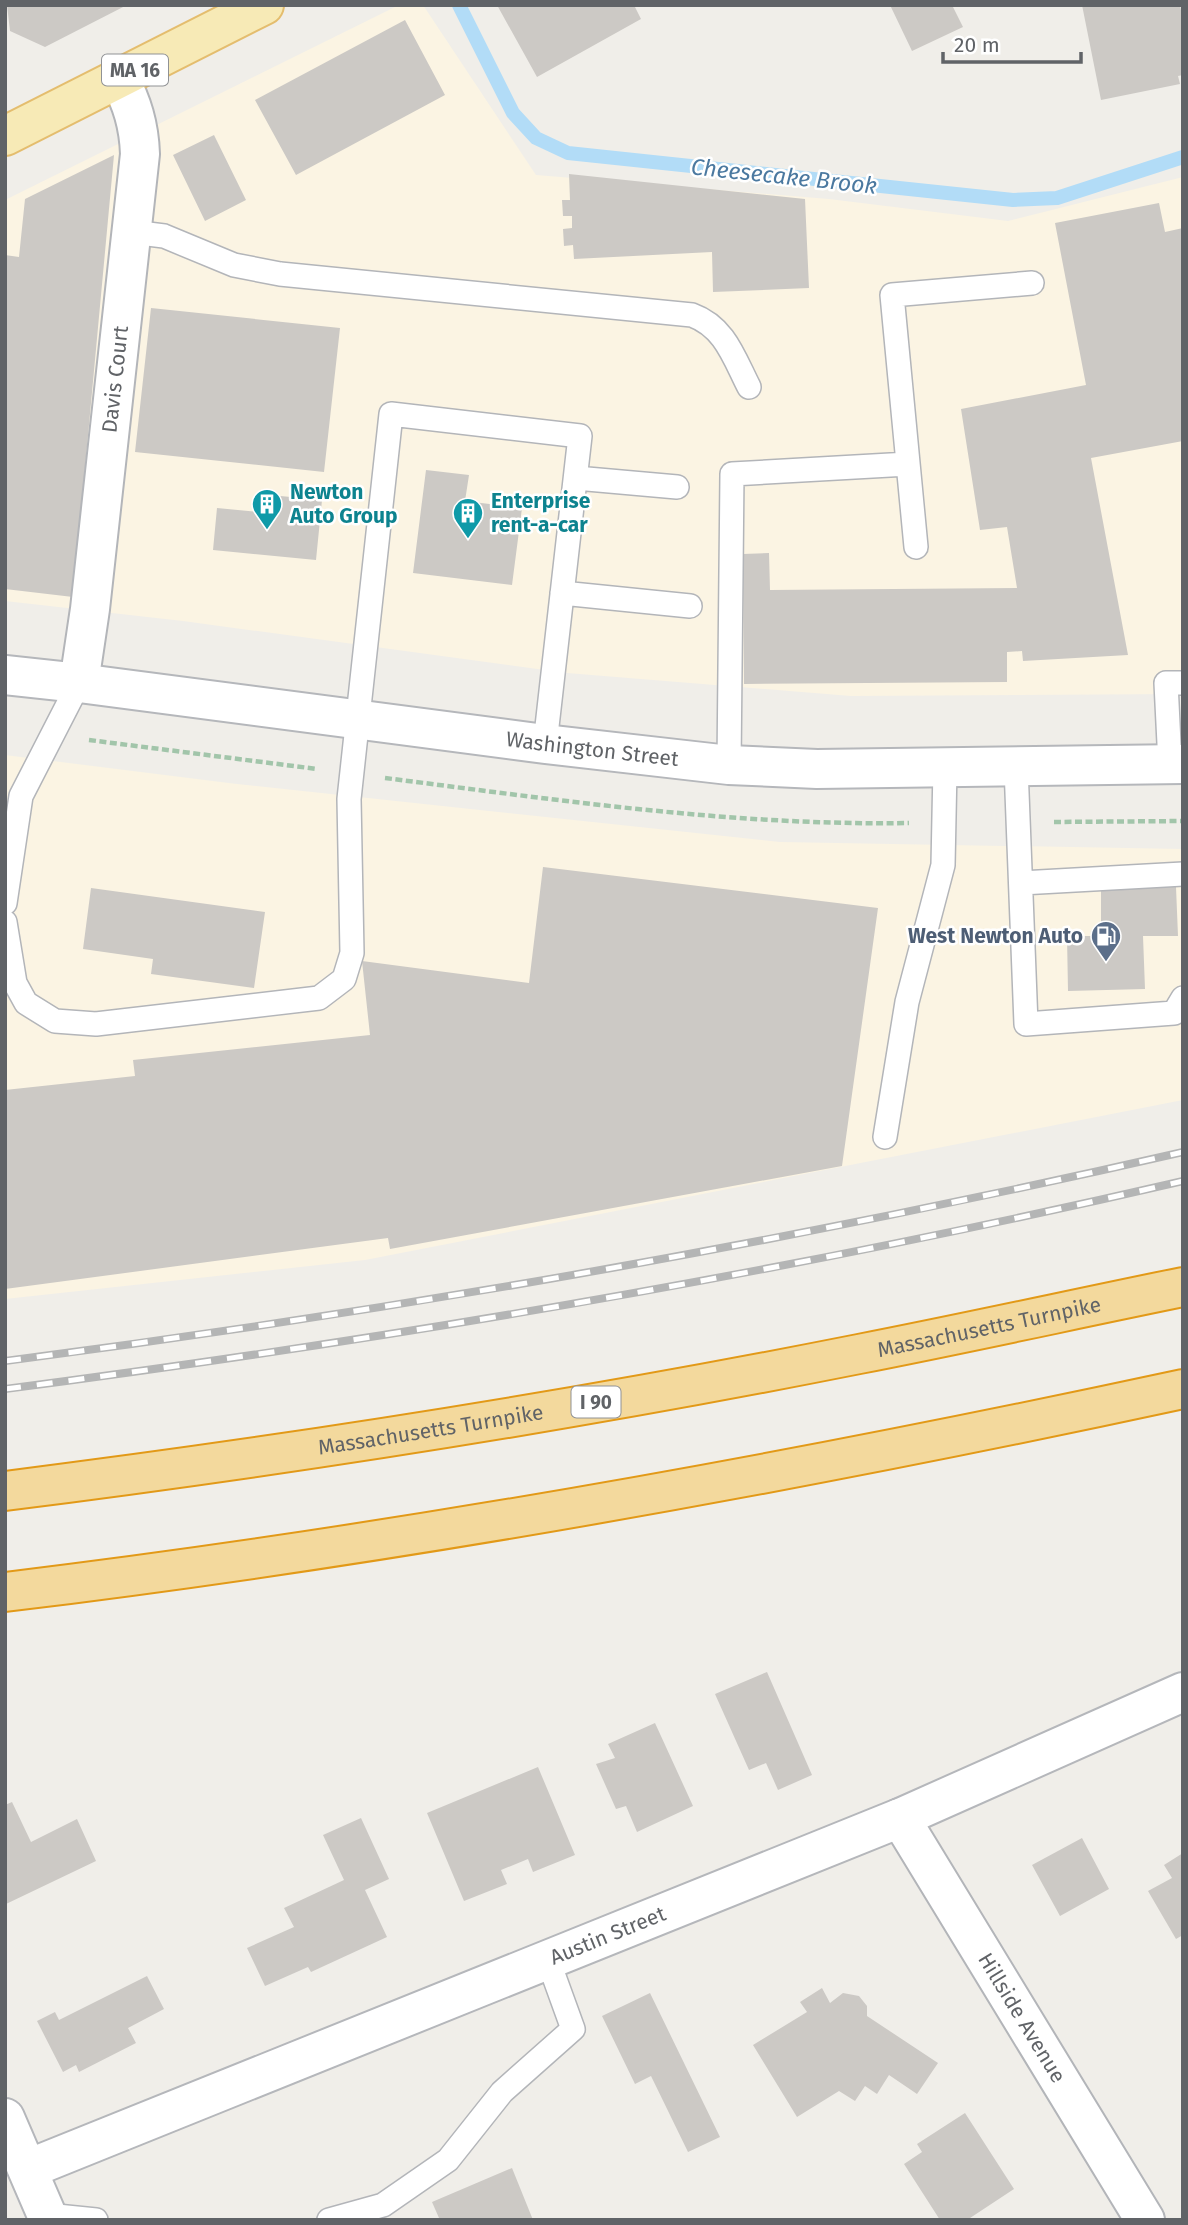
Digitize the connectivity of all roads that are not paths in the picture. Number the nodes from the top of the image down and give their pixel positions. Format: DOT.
graph roads {
  1 [pos="264,5"];
  2 [pos="119,78"];
  3 [pos="5,136"];
  4 [pos="132,232"];
  5 [pos="1032,283"];
  6 [pos="749,387"];
  7 [pos="908,464"];
  8 [pos="576,478"];
  9 [pos="677,487"];
  10 [pos="916,547"];
  11 [pos="562,593"];
  12 [pos="690,606"];
  13 [pos="5,675"];
  14 [pos="79,683"];
  15 [pos="1183,683"];
  16 [pos="358,720"];
  17 [pos="545,744"];
  18 [pos="1177,764"];
  19 [pos="729,765"];
  20 [pos="1016,767"];
  21 [pos="945,768"];
  22 [pos="1183,874"];
  23 [pos="1021,883"];
  24 [pos="5,903"];
  25 [pos="5,922"];
  26 [pos="1183,998"];
  27 [pos="885,1137"];
  28 [pos="1183,1287"];
  29 [pos="1183,1389"];
  30 [pos="5,1491"];
  31 [pos="5,1592"];
  32 [pos="1183,1692"];
  33 [pos="900,1818"];
  34 [pos="548,1960"];
  35 [pos="5,2118"];
  36 [pos="28,2169"];
  37 [pos="48,2217"];
  38 [pos="96,2220"];
  39 [pos="329,2220"];
  40 [pos="1145,2220"];
  1 -- 2 [label="main road, MA 16"];
  2 -- 3 [label="main road, MA 16"];
  2 -- 4 [label="main road, Davis Court"];
  4 -- 6 [label="lane"];
  4 -- 14 [label="main road, Davis Court"];
  5 -- 7 [label="lane"];
  7 -- 10 [label="lane"];
  7 -- 19 [label="lane"];
  8 -- 9 [label="lane"];
  8 -- 11 [label="lane"];
  8 -- 16 [label="lane"];
  11 -- 12 [label="lane"];
  11 -- 17 [label="lane"];
  13 -- 14 [label="main road, Washington Street"];
  14 -- 16 [label="main road, Washington Street"];
  14 -- 24 [label="lane"];
  15 -- 18 [label="lane"];
  16 -- 17 [label="main road, Washington Street"];
  16 -- 25 [label="lane"];
  17 -- 19 [label="main road, Washington Street"];
  18 -- 20 [label="main road, Washington Street"];
  19 -- 21 [label="main road, Washington Street"];
  20 -- 21 [label="main road, Washington Street"];
  20 -- 23 [label="lane"];
  21 -- 27 [label="lane"];
  22 -- 23 [label="lane"];
  23 -- 26 [label="lane"];
  28 -- 30 [label="highway, Massachusetts Turnpike / I 90"];
  29 -- 31 [label="highway"];
  32 -- 33 [label="main road, Austin Street"];
  33 -- 34 [label="main road, Austin Street"];
  33 -- 40 [label="main road, Hillside Avenue"];
  34 -- 36 [label="main road, Austin Street"];
  34 -- 39 [label="lane"];
  35 -- 36 [label="main road"];
  36 -- 37 [label="main road"];
  37 -- 38 [label="lane"];
}
